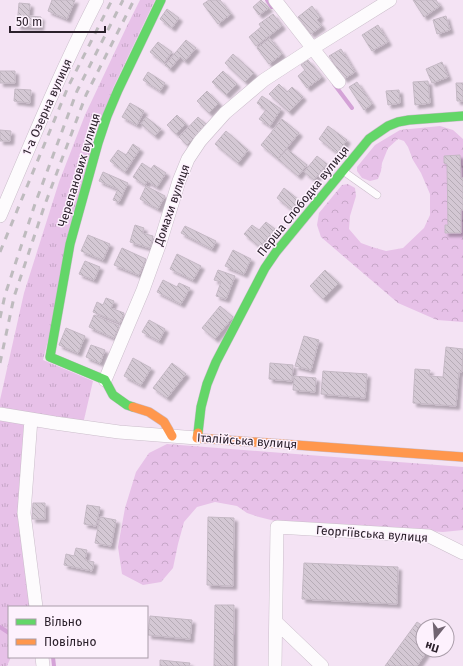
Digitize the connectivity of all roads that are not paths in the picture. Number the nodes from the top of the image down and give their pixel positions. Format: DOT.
graph roads {
  1 [pos="97,0"];
  2 [pos="161,0"];
  3 [pos="275,0"];
  4 [pos="390,0"];
  5 [pos="312,48"];
  6 [pos="339,82"];
  7 [pos="463,116"];
  8 [pos="343,171"];
  9 [pos="377,196"];
  10 [pos="0,216"];
  11 [pos="105,380"];
  12 [pos="0,414"];
  13 [pos="31,419"];
  14 [pos="172,436"];
  15 [pos="197,438"];
  16 [pos="463,457"];
  17 [pos="463,553"];
  18 [pos="36,606"];
  19 [pos="276,622"];
  20 [pos="275,666"];
  21 [pos="322,666"];
  1 -- 10 [label="street, 1-а Озерна вулиця"];
  2 -- 11 [label="street, Черепанових вулиця"];
  3 -- 5 [label="street"];
  4 -- 5 [label="street, Домахи вулиця"];
  5 -- 6 [label="street"];
  5 -- 11 [label="street, Домахи вулиця"];
  7 -- 8 [label="street, Перша Слободка вулиця"];
  8 -- 9 [label="lane"];
  8 -- 15 [label="street, Перша Слободка вулиця"];
  11 -- 14 [label="street"];
  12 -- 13 [label="street, Італійська вулиця"];
  13 -- 14 [label="street, Італійська вулиця"];
  13 -- 18 [label="street"];
  14 -- 15 [label="street, Італійська вулиця"];
  15 -- 16 [label="street, Італійська вулиця"];
  17 -- 19 [label="street, Георгіївська вулиця"];
  19 -- 20 [label="street"];
  19 -- 21 [label="street"];
}
